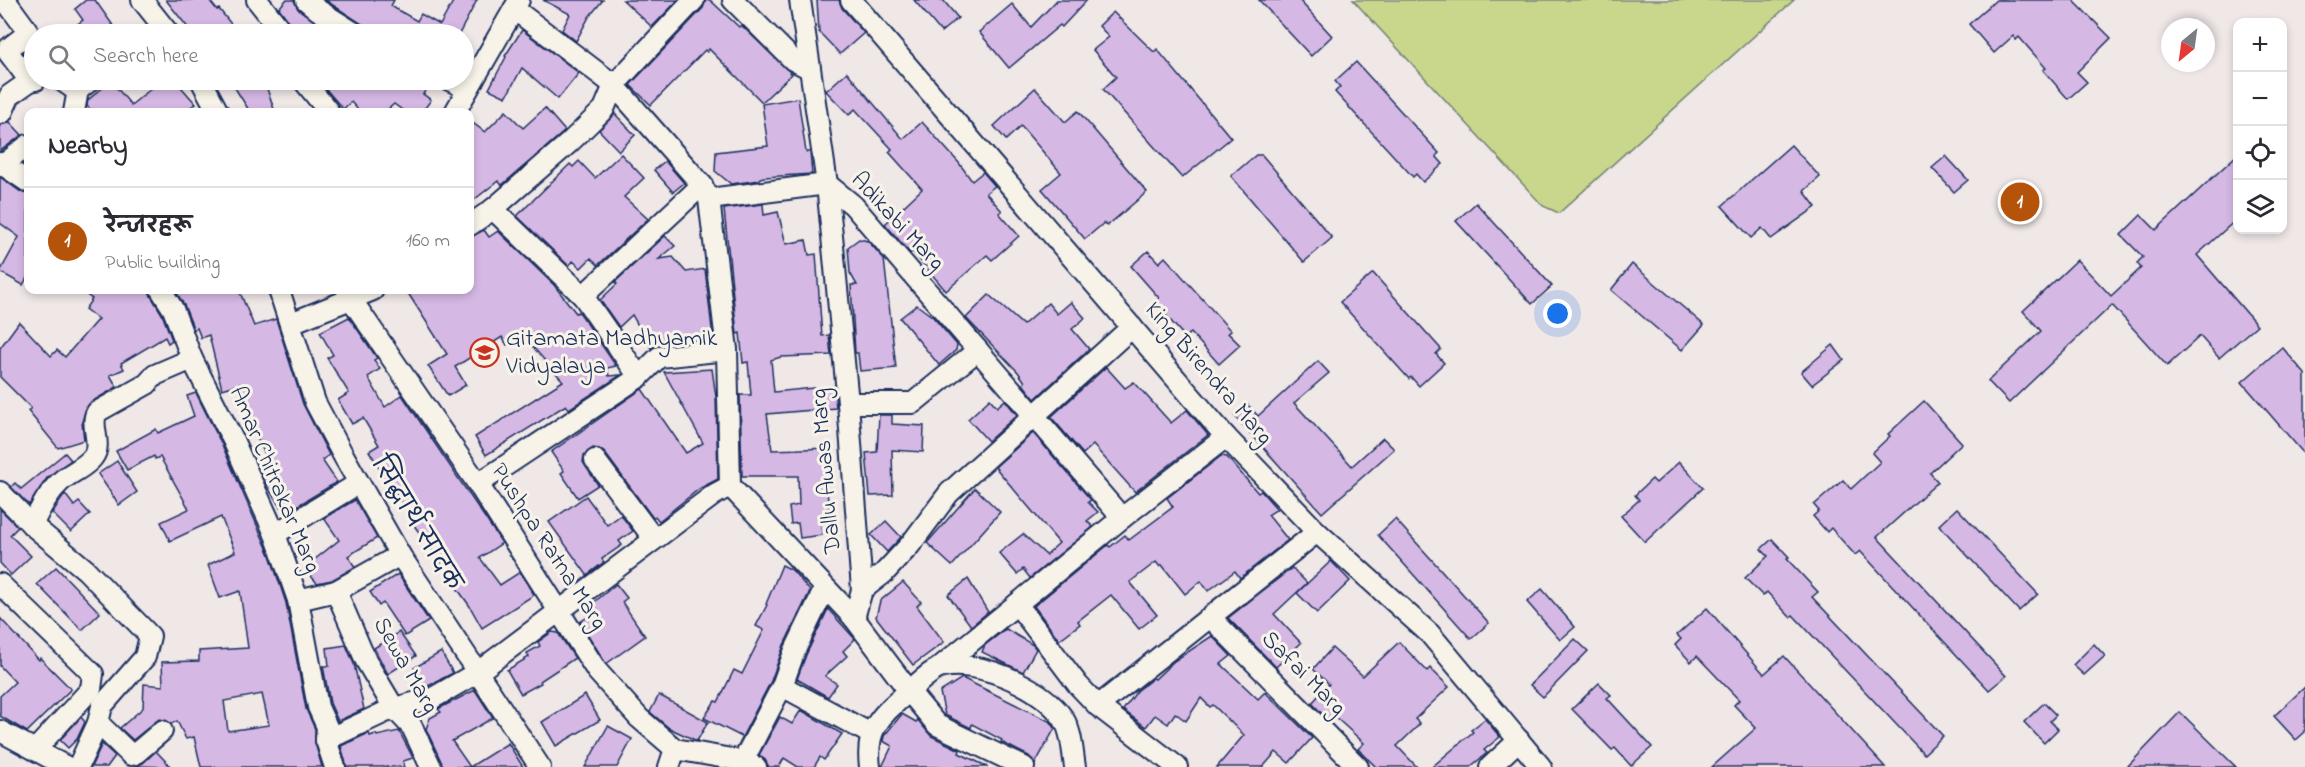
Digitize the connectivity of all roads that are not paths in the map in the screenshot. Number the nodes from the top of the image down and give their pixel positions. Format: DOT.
graph roads {
  1 [pos="5,0"];
  2 [pos="142,0"];
  3 [pos="257,0"];
  4 [pos="306,0"];
  5 [pos="694,0"];
  6 [pos="733,0"];
  7 [pos="800,0"];
  8 [pos="851,0"];
  9 [pos="516,4"];
  10 [pos="154,24"];
  11 [pos="276,24"];
  12 [pos="340,24"];
  13 [pos="24,26"];
  14 [pos="24,36"];
  15 [pos="810,69"];
  16 [pos="24,70"];
  17 [pos="474,78"];
  18 [pos="614,85"];
  19 [pos="24,86"];
  20 [pos="76,90"];
  21 [pos="206,90"];
  22 [pos="311,90"];
  23 [pos="467,90"];
  24 [pos="74,108"];
  25 [pos="216,108"];
  26 [pos="326,108"];
  27 [pos="456,108"];
  28 [pos="2,112"];
  29 [pos="24,148"];
  30 [pos="2,164"];
  31 [pos="24,179"];
  32 [pos="827,184"];
  33 [pos="706,192"];
  34 [pos="493,209"];
  35 [pos="474,222"];
  36 [pos="164,294"];
  37 [pos="280,294"];
  38 [pos="349,294"];
  39 [pos="584,296"];
  40 [pos="291,322"];
  41 [pos="1132,327"];
  42 [pos="727,350"];
  43 [pos="978,350"];
  44 [pos="192,358"];
  45 [pos="639,377"];
  46 [pos="848,403"];
  47 [pos="1034,416"];
  48 [pos="1226,437"];
  49 [pos="595,460"];
  50 [pos="359,483"];
  51 [pos="478,484"];
  52 [pos="730,486"];
  53 [pos="0,492"];
  54 [pos="1122,518"];
  55 [pos="32,525"];
  56 [pos="1317,532"];
  57 [pos="274,534"];
  58 [pos="654,539"];
  59 [pos="400,555"];
  60 [pos="0,584"];
  61 [pos="825,588"];
  62 [pos="862,590"];
  63 [pos="336,591"];
  64 [pos="298,600"];
  65 [pos="1017,604"];
  66 [pos="559,610"];
  67 [pos="854,618"];
  68 [pos="1211,618"];
  69 [pos="940,667"];
  70 [pos="477,672"];
  71 [pos="782,686"];
  72 [pos="909,691"];
  73 [pos="1098,706"];
  74 [pos="394,708"];
  75 [pos="98,723"];
  76 [pos="0,731"];
  77 [pos="162,731"];
  78 [pos="871,734"];
  79 [pos="326,740"];
  80 [pos="1519,740"];
  81 [pos="35,750"];
  82 [pos="672,758"];
  83 [pos="750,764"];
  84 [pos="67,767"];
  85 [pos="78,767"];
  86 [pos="334,767"];
  87 [pos="431,767"];
  88 [pos="540,767"];
  89 [pos="870,767"];
  90 [pos="1024,767"];
  91 [pos="1075,767"];
  92 [pos="1177,767"];
  93 [pos="1358,767"];
  94 [pos="1490,767"];
  95 [pos="1541,767"];
  1 -- 13 [label="street"];
  2 -- 10 [label="street"];
  3 -- 11 [label="street"];
  4 -- 12 [label="street"];
  5 -- 18 [label="street"];
  6 -- 15 [label="street"];
  7 -- 15 [label="street, Dallu Awas Marg"];
  8 -- 41 [label="street, King Birendra Marg"];
  9 -- 17 [label="street"];
  9 -- 18 [label="street"];
  14 -- 16 [label="street"];
  15 -- 32 [label="street, Dallu Awas Marg"];
  18 -- 33 [label="street"];
  18 -- 34 [label="street"];
  19 -- 28 [label="street"];
  20 -- 24 [label="street"];
  21 -- 25 [label="street"];
  22 -- 26 [label="street"];
  23 -- 27 [label="street"];
  29 -- 30 [label="street"];
  30 -- 31 [label="street"];
  32 -- 33 [label="street, Adikabi Marg"];
  32 -- 43 [label="street, Adikabi Marg"];
  32 -- 46 [label="street, Dallu Awas Marg"];
  33 -- 39 [label="street"];
  33 -- 42 [label="street"];
  34 -- 35 [label="street"];
  34 -- 39 [label="street"];
  36 -- 44 [label="street, Amar Chitrakar Marg"];
  37 -- 40 [label="street, सिद्धार्थ सादक"];
  38 -- 40 [label="street"];
  38 -- 51 [label="street, Pushpa Ratna Marg"];
  39 -- 45 [label="street"];
  40 -- 50 [label="street, सिद्धार्थ सादक"];
  41 -- 47 [label="street"];
  41 -- 48 [label="street, King Birendra Marg"];
  42 -- 45 [label="street"];
  42 -- 52 [label="street"];
  43 -- 46 [label="street"];
  43 -- 47 [label="street, Adikabi Marg"];
  44 -- 55 [label="street"];
  44 -- 57 [label="street, Amar Chitrakar Marg"];
  45 -- 51 [label="street"];
  46 -- 62 [label="street, Dallu Awas Marg"];
  47 -- 54 [label="street, Adikabi Marg"];
  47 -- 62 [label="street"];
  48 -- 54 [label="street"];
  48 -- 56 [label="street, King Birendra Marg"];
  49 -- 58 [label="street"];
  50 -- 57 [label="street"];
  50 -- 59 [label="street, सिद्धार्थ सादक"];
  51 -- 66 [label="street, Pushpa Ratna Marg"];
  52 -- 58 [label="street"];
  52 -- 61 [label="street"];
  53 -- 55 [label="street"];
  54 -- 65 [label="street"];
  55 -- 75 [label="street"];
  56 -- 68 [label="street"];
  56 -- 80 [label="street, King Birendra Marg"];
  57 -- 64 [label="street, Amar Chitrakar Marg"];
  58 -- 66 [label="street"];
  59 -- 63 [label="street"];
  59 -- 70 [label="street, सिद्धार्थ सादक"];
  60 -- 81 [label="street"];
  61 -- 67 [label="street"];
  61 -- 71 [label="street"];
  62 -- 67 [label="street, Dallu Awas Marg"];
  63 -- 64 [label="street"];
  63 -- 74 [label="street, Sewa Marg"];
  64 -- 79 [label="street, Amar Chitrakar Marg"];
  65 -- 69 [label="street"];
  65 -- 73 [label="street"];
  66 -- 70 [label="street"];
  66 -- 82 [label="street, Pushpa Ratna Marg"];
  67 -- 72 [label="street"];
  68 -- 73 [label="street"];
  68 -- 93 [label="street, Safai Marg"];
  69 -- 72 [label="street"];
  69 -- 91 [label="street"];
  70 -- 74 [label="street"];
  70 -- 88 [label="street, सिद्धार्थ सादक"];
  71 -- 78 [label="street"];
  71 -- 83 [label="street"];
  72 -- 78 [label="street"];
  72 -- 90 [label="street"];
  73 -- 92 [label="street"];
  74 -- 79 [label="street"];
  74 -- 87 [label="street, Sewa Marg"];
  75 -- 77 [label="street"];
  75 -- 85 [label="street"];
  76 -- 81 [label="street"];
  78 -- 89 [label="street"];
  79 -- 86 [label="street, Amar Chitrakar Marg"];
  80 -- 94 [label="street"];
  80 -- 95 [label="street, King Birendra Marg"];
  81 -- 84 [label="street"];
  82 -- 83 [label="street, Pushpa Ratna Marg"];
}
